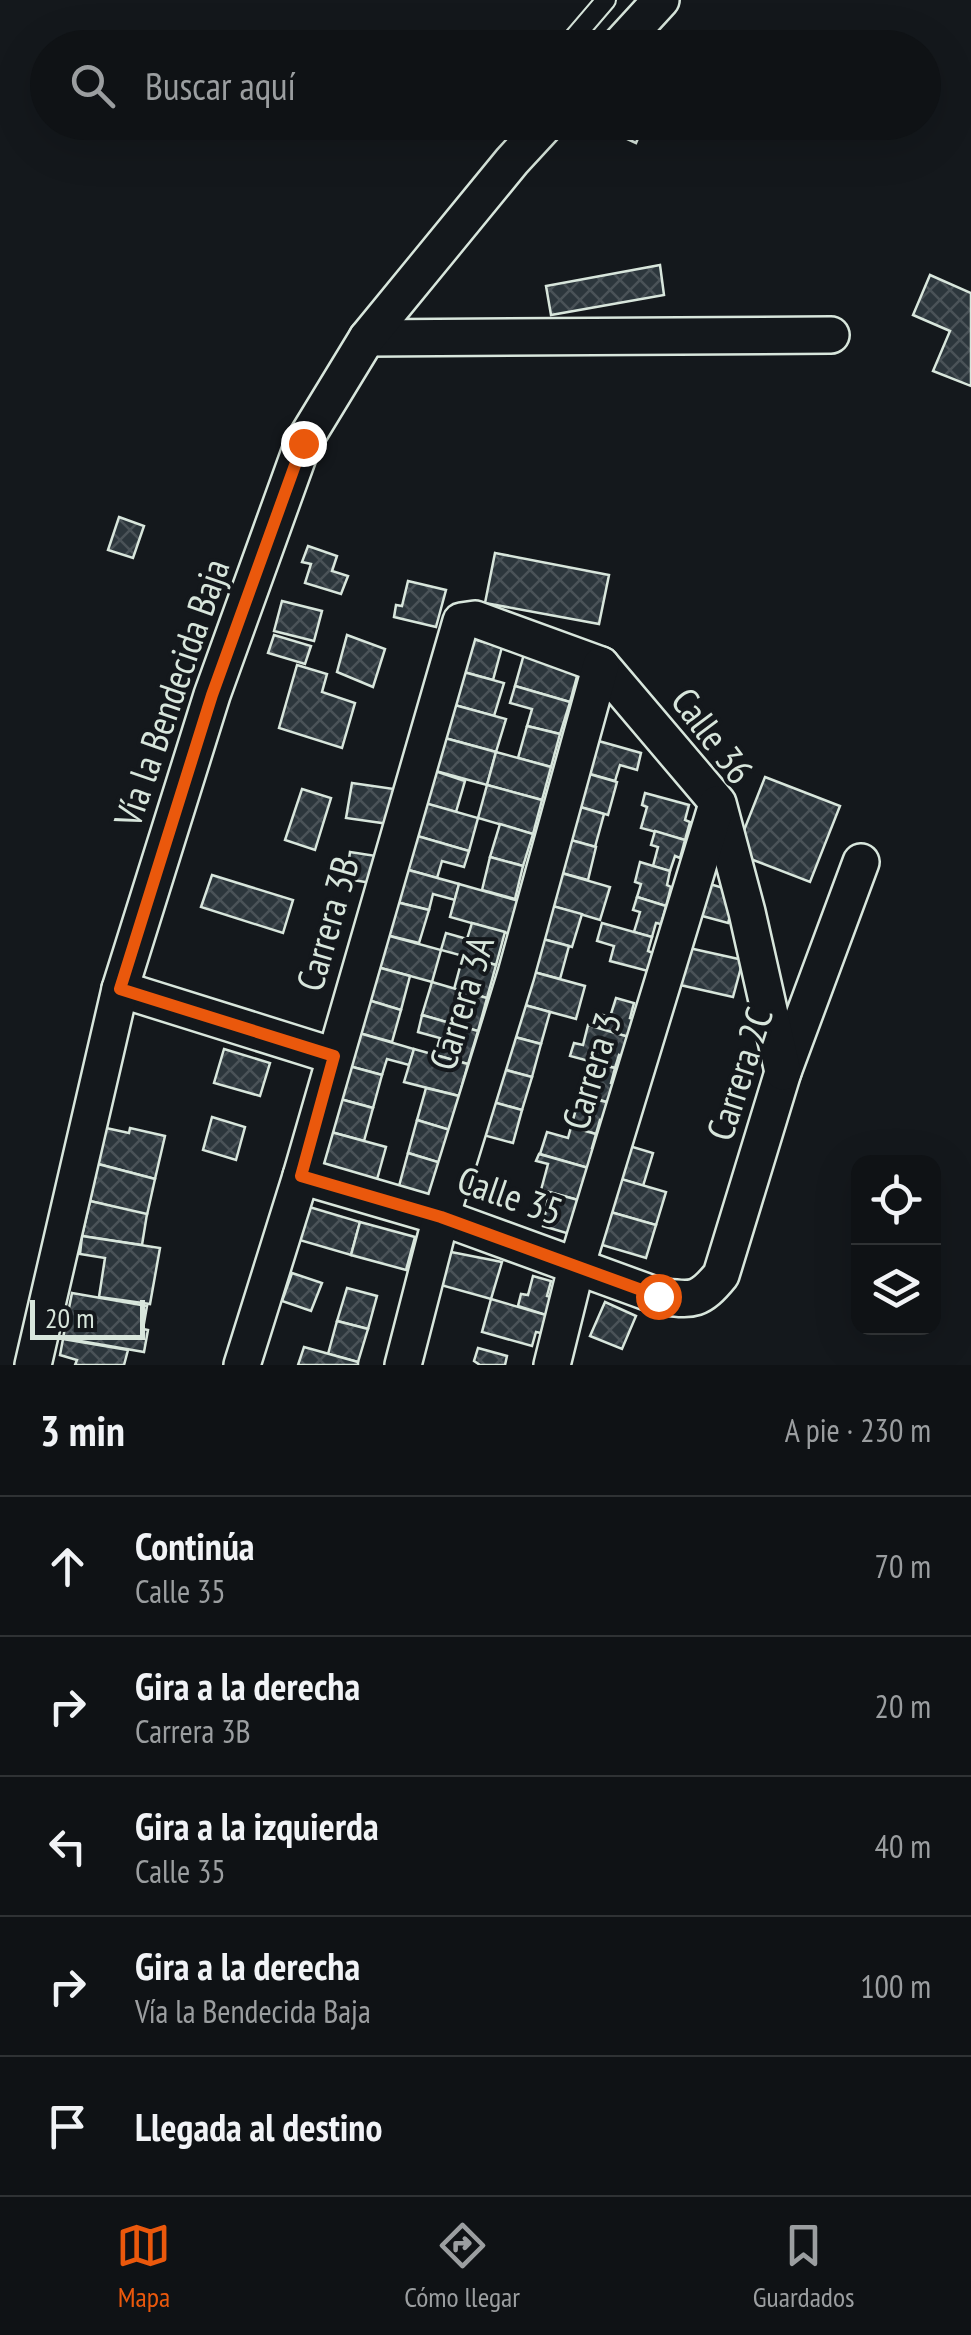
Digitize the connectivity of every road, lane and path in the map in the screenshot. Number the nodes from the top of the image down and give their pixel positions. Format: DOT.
graph roads {
  1 [pos="606,0"];
  2 [pos="661,0"];
  3 [pos="580,30"];
  4 [pos="634,30"];
  5 [pos="520,140"];
  6 [pos="532,140"];
  7 [pos="512,162"];
  8 [pos="831,335"];
  9 [pos="366,338"];
  10 [pos="461,621"];
  11 [pos="600,665"];
  12 [pos="718,803"];
  13 [pos="861,862"];
  14 [pos="120,989"];
  15 [pos="334,1056"];
  16 [pos="783,1072"];
  17 [pos="301,1176"];
  18 [pos="441,1217"];
  19 [pos="578,1264"];
  20 [pos="690,1300"];
  21 [pos="33,1365"];
  22 [pos="242,1365"];
  23 [pos="403,1365"];
  24 [pos="552,1365"];
  1 -- 3 [label="lane"];
  2 -- 4 [label="street"];
  5 -- 7 [label="lane"];
  6 -- 7 [label="street, Vía la Bendecida Baja"];
  7 -- 9 [label="street, Vía la Bendecida Baja"];
  8 -- 9 [label="street"];
  9 -- 14 [label="street, Vía la Bendecida Baja"];
  10 -- 11 [label="street, Calle 36"];
  10 -- 15 [label="street, Carrera 3B"];
  11 -- 12 [label="street, Calle 36"];
  11 -- 18 [label="street, Carrera 3A"];
  12 -- 16 [label="street, Calle 36"];
  12 -- 19 [label="street, Carrera 3"];
  13 -- 16 [label="street, Carrera 2C"];
  14 -- 15 [label="street"];
  14 -- 21 [label="street, Vía la Bendecida Baja"];
  15 -- 17 [label="street, Carrera 3B"];
  16 -- 20 [label="street, Carrera 2C"];
  17 -- 18 [label="street, Calle 35"];
  17 -- 22 [label="street, Carrera 3B"];
  18 -- 19 [label="street, Calle 35"];
  18 -- 23 [label="street, Carrera 3A"];
  19 -- 20 [label="street, Calle 35"];
  19 -- 24 [label="street, Carrera 3"];
}
